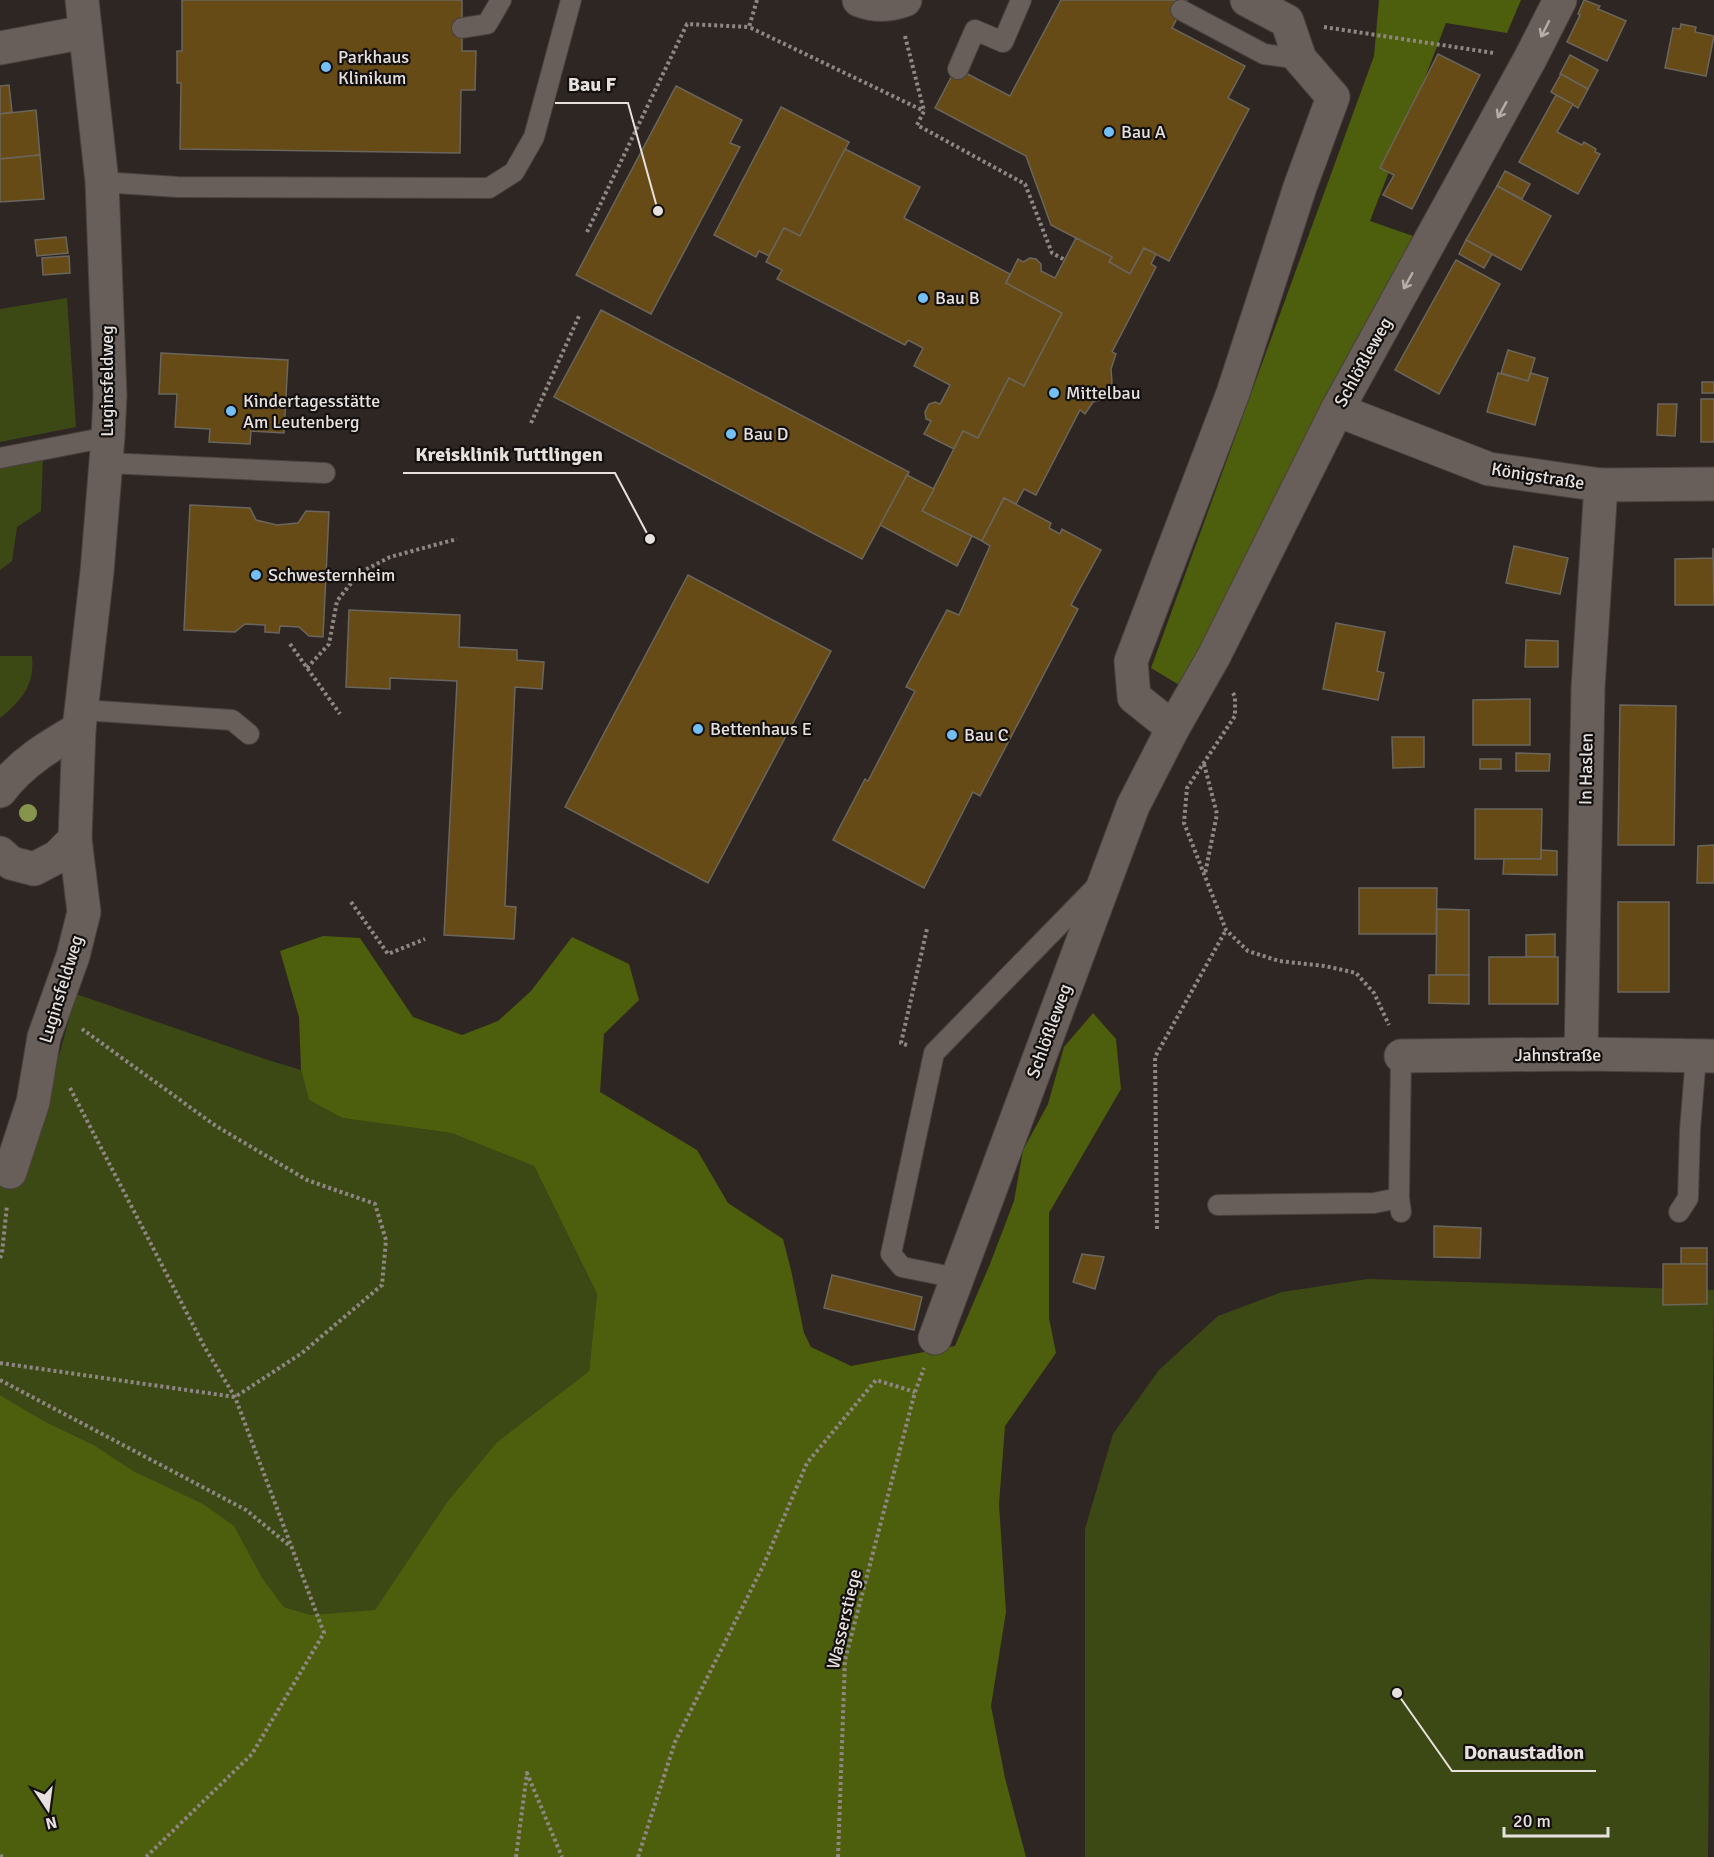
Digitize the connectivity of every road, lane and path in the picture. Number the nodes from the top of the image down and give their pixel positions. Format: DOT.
graph roads {
  1 [pos="82,0"];
  2 [pos="501,0"];
  3 [pos="571,0"];
  4 [pos="757,0"];
  5 [pos="858,0"];
  6 [pos="1021,0"];
  7 [pos="1247,0"];
  8 [pos="1560,0"];
  9 [pos="901,2"];
  10 [pos="1181,10"];
  11 [pos="1287,21"];
  12 [pos="749,27"];
  13 [pos="462,28"];
  14 [pos="85,32"];
  15 [pos="0,48"];
  16 [pos="1530,58"];
  17 [pos="1300,59"];
  18 [pos="958,69"];
  19 [pos="924,111"];
  20 [pos="102,182"];
  21 [pos="587,232"];
  22 [pos="1065,260"];
  23 [pos="579,316"];
  24 [pos="1337,410"];
  25 [pos="531,423"];
  26 [pos="107,450"];
  27 [pos="0,458"];
  28 [pos="325,473"];
  29 [pos="1714,484"];
  30 [pos="1601,485"];
  31 [pos="457,539"];
  32 [pos="290,644"];
  33 [pos="1214,656"];
  34 [pos="307,668"];
  35 [pos="340,714"];
  36 [pos="81,720"];
  37 [pos="1173,728"];
  38 [pos="249,734"];
  39 [pos="1203,764"];
  40 [pos="0,792"];
  41 [pos="75,839"];
  42 [pos="0,853"];
  43 [pos="1204,875"];
  44 [pos="1107,877"];
  45 [pos="351,902"];
  46 [pos="927,929"];
  47 [pos="1226,930"];
  48 [pos="425,939"];
  49 [pos="49,1023"];
  50 [pos="934,1053"];
  51 [pos="1581,1054"];
  52 [pos="1401,1056"];
  53 [pos="1705,1056"];
  54 [pos="10,1172"];
  55 [pos="1218,1205"];
  56 [pos="1679,1212"];
  57 [pos="1157,1229"];
  58 [pos="0,1258"];
  59 [pos="957,1278"];
  60 [pos="934,1338"];
  61 [pos="0,1363"];
  62 [pos="0,1380"];
  63 [pos="235,1397"];
  64 [pos="292,1548"];
  65 [pos="146,1857"];
  66 [pos="516,1857"];
  67 [pos="562,1857"];
  68 [pos="638,1857"];
  69 [pos="838,1857"];
  1 -- 14 [label="street, Luginsfeldweg"];
  2 -- 13 [label="lane"];
  3 -- 20 [label="lane"];
  4 -- 12 [label="path"];
  5 -- 9 [label="street"];
  6 -- 18 [label="lane"];
  7 -- 11 [label="street"];
  8 -- 16 [label="street, Schlößleweg, one-way"];
  9 -- 19 [label="path"];
  10 -- 17 [label="lane"];
  11 -- 16 [label="path"];
  11 -- 17 [label="street"];
  12 -- 19 [label="path"];
  12 -- 21 [label="path"];
  14 -- 15 [label="street"];
  14 -- 20 [label="street, Luginsfeldweg"];
  16 -- 24 [label="street, Schlößleweg, one-way"];
  17 -- 37 [label="street"];
  19 -- 22 [label="path"];
  20 -- 26 [label="street, Luginsfeldweg"];
  23 -- 25 [label="path"];
  24 -- 30 [label="street, Königstraße"];
  24 -- 33 [label="street, Schlößleweg"];
  26 -- 27 [label="lane"];
  26 -- 28 [label="lane"];
  26 -- 36 [label="street, Luginsfeldweg"];
  29 -- 30 [label="street, Königstraße"];
  30 -- 51 [label="street, In Haslen"];
  31 -- 34 [label="path"];
  32 -- 34 [label="path"];
  33 -- 37 [label="street, Schlößleweg"];
  33 -- 39 [label="path"];
  34 -- 35 [label="path"];
  36 -- 38 [label="lane"];
  36 -- 40 [label="street"];
  36 -- 41 [label="street, Luginsfeldweg"];
  37 -- 44 [label="street, Schlößleweg"];
  39 -- 43 [label="path"];
  39 -- 43 [label="path"];
  41 -- 42 [label="street"];
  41 -- 49 [label="street, Luginsfeldweg"];
  43 -- 47 [label="path"];
  44 -- 50 [label="lane"];
  44 -- 59 [label="street, Schlößleweg"];
  45 -- 48 [label="path"];
  46 -- 50 [label="path"];
  47 -- 52 [label="path"];
  47 -- 57 [label="path"];
  49 -- 54 [label="street, Luginsfeldweg"];
  49 -- 63 [label="path"];
  49 -- 63 [label="path"];
  50 -- 59 [label="lane"];
  51 -- 52 [label="street, Jahnstraße"];
  51 -- 53 [label="street, Jahnstraße"];
  52 -- 55 [label="lane"];
  53 -- 56 [label="lane"];
  54 -- 58 [label="path"];
  59 -- 60 [label="street, Schlößleweg"];
  61 -- 63 [label="path"];
  62 -- 64 [label="path"];
  63 -- 64 [label="path"];
  64 -- 65 [label="path"];
  66 -- 67 [label="path"];
  68 -- 69 [label="path, Wasserstiege"];
}
